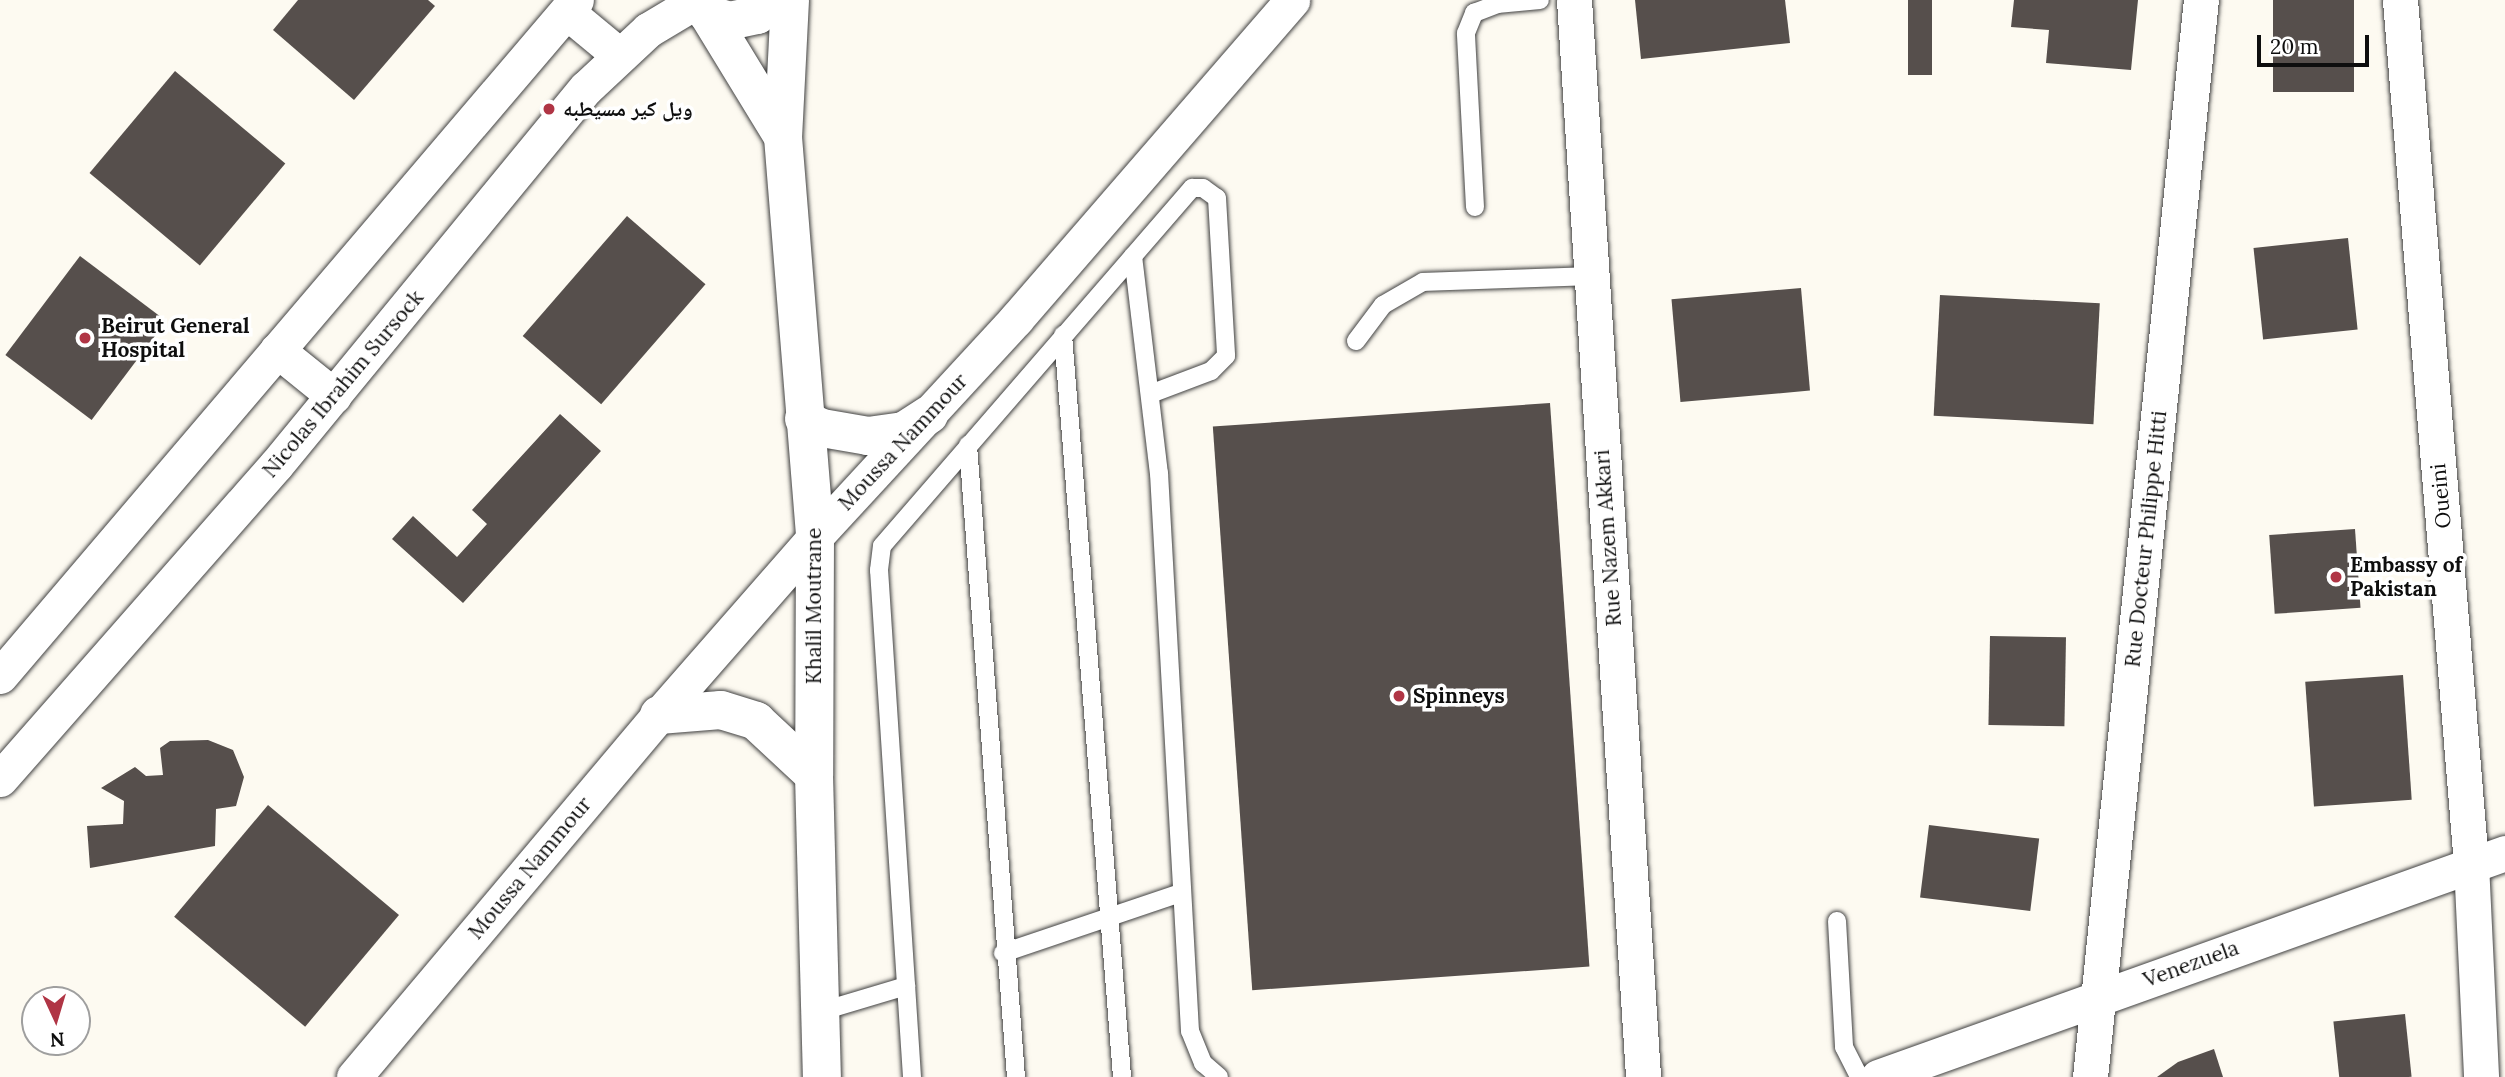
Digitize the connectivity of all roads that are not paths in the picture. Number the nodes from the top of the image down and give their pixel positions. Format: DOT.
graph roads {
  1 [pos="773,0"];
  2 [pos="790,0"];
  3 [pos="1292,0"];
  4 [pos="1540,0"];
  5 [pos="1574,0"];
  6 [pos="2201,0"];
  7 [pos="2400,0"];
  8 [pos="699,5"];
  9 [pos="572,6"];
  10 [pos="619,55"];
  11 [pos="783,137"];
  12 [pos="1475,207"];
  13 [pos="1133,256"];
  14 [pos="1591,276"];
  15 [pos="1063,335"];
  16 [pos="1356,341"];
  17 [pos="277,349"];
  18 [pos="1150,394"];
  19 [pos="334,396"];
  20 [pos="929,415"];
  21 [pos="804,419"];
  22 [pos="968,445"];
  23 [pos="815,537"];
  24 [pos="0,676"];
  25 [pos="659,715"];
  26 [pos="814,775"];
  27 [pos="0,779"];
  28 [pos="2505,853"];
  29 [pos="2471,863"];
  30 [pos="1180,893"];
  31 [pos="1109,918"];
  32 [pos="1837,921"];
  33 [pos="1003,953"];
  34 [pos="906,986"];
  35 [pos="2100,997"];
  36 [pos="818,1013"];
  37 [pos="354,1077"];
  38 [pos="822,1077"];
  39 [pos="912,1077"];
  40 [pos="1016,1077"];
  41 [pos="1122,1077"];
  42 [pos="1219,1077"];
  43 [pos="1643,1077"];
  44 [pos="1859,1077"];
  45 [pos="1878,1077"];
  46 [pos="2090,1077"];
  47 [pos="2481,1077"];
  1 -- 8 [label="street"];
  2 -- 11 [label="street, Khalil Moutrane"];
  3 -- 20 [label="street, Moussa Nammour"];
  4 -- 12 [label="lane"];
  5 -- 14 [label="street, Rue Nazem Akkari"];
  6 -- 35 [label="street, Rue Docteur Philippe Hitti"];
  7 -- 29 [label="street, Oueini"];
  8 -- 10 [label="street, Nicolas Ibrahim Sursock"];
  8 -- 11 [label="street, Khalil Moutrane"];
  9 -- 10 [label="street"];
  9 -- 17 [label="street"];
  10 -- 19 [label="street, Nicolas Ibrahim Sursock"];
  11 -- 21 [label="street, Khalil Moutrane"];
  13 -- 15 [label="lane"];
  13 -- 18 [label="lane"];
  13 -- 18 [label="lane"];
  14 -- 16 [label="lane"];
  14 -- 43 [label="street, Rue Nazem Akkari"];
  15 -- 22 [label="lane"];
  15 -- 31 [label="lane"];
  17 -- 19 [label="street"];
  17 -- 24 [label="street"];
  18 -- 30 [label="lane"];
  19 -- 27 [label="street, Nicolas Ibrahim Sursock"];
  20 -- 21 [label="street"];
  20 -- 23 [label="street, Moussa Nammour"];
  21 -- 23 [label="street, Khalil Moutrane"];
  22 -- 33 [label="lane"];
  22 -- 34 [label="lane"];
  23 -- 25 [label="street, Moussa Nammour"];
  23 -- 26 [label="street, Khalil Moutrane"];
  25 -- 26 [label="street"];
  25 -- 37 [label="street, Moussa Nammour"];
  26 -- 36 [label="street, Khalil Moutrane"];
  28 -- 29 [label="street, Venezuela"];
  29 -- 35 [label="street, Venezuela"];
  29 -- 47 [label="street, Oueini"];
  30 -- 31 [label="lane"];
  30 -- 42 [label="lane"];
  31 -- 33 [label="lane"];
  31 -- 41 [label="lane"];
  32 -- 44 [label="lane"];
  33 -- 40 [label="lane"];
  34 -- 36 [label="lane"];
  34 -- 39 [label="lane"];
  35 -- 45 [label="street, Venezuela"];
  35 -- 46 [label="street, Rue Docteur Philippe Hitti"];
  36 -- 38 [label="street, Khalil Moutrane"];
}
